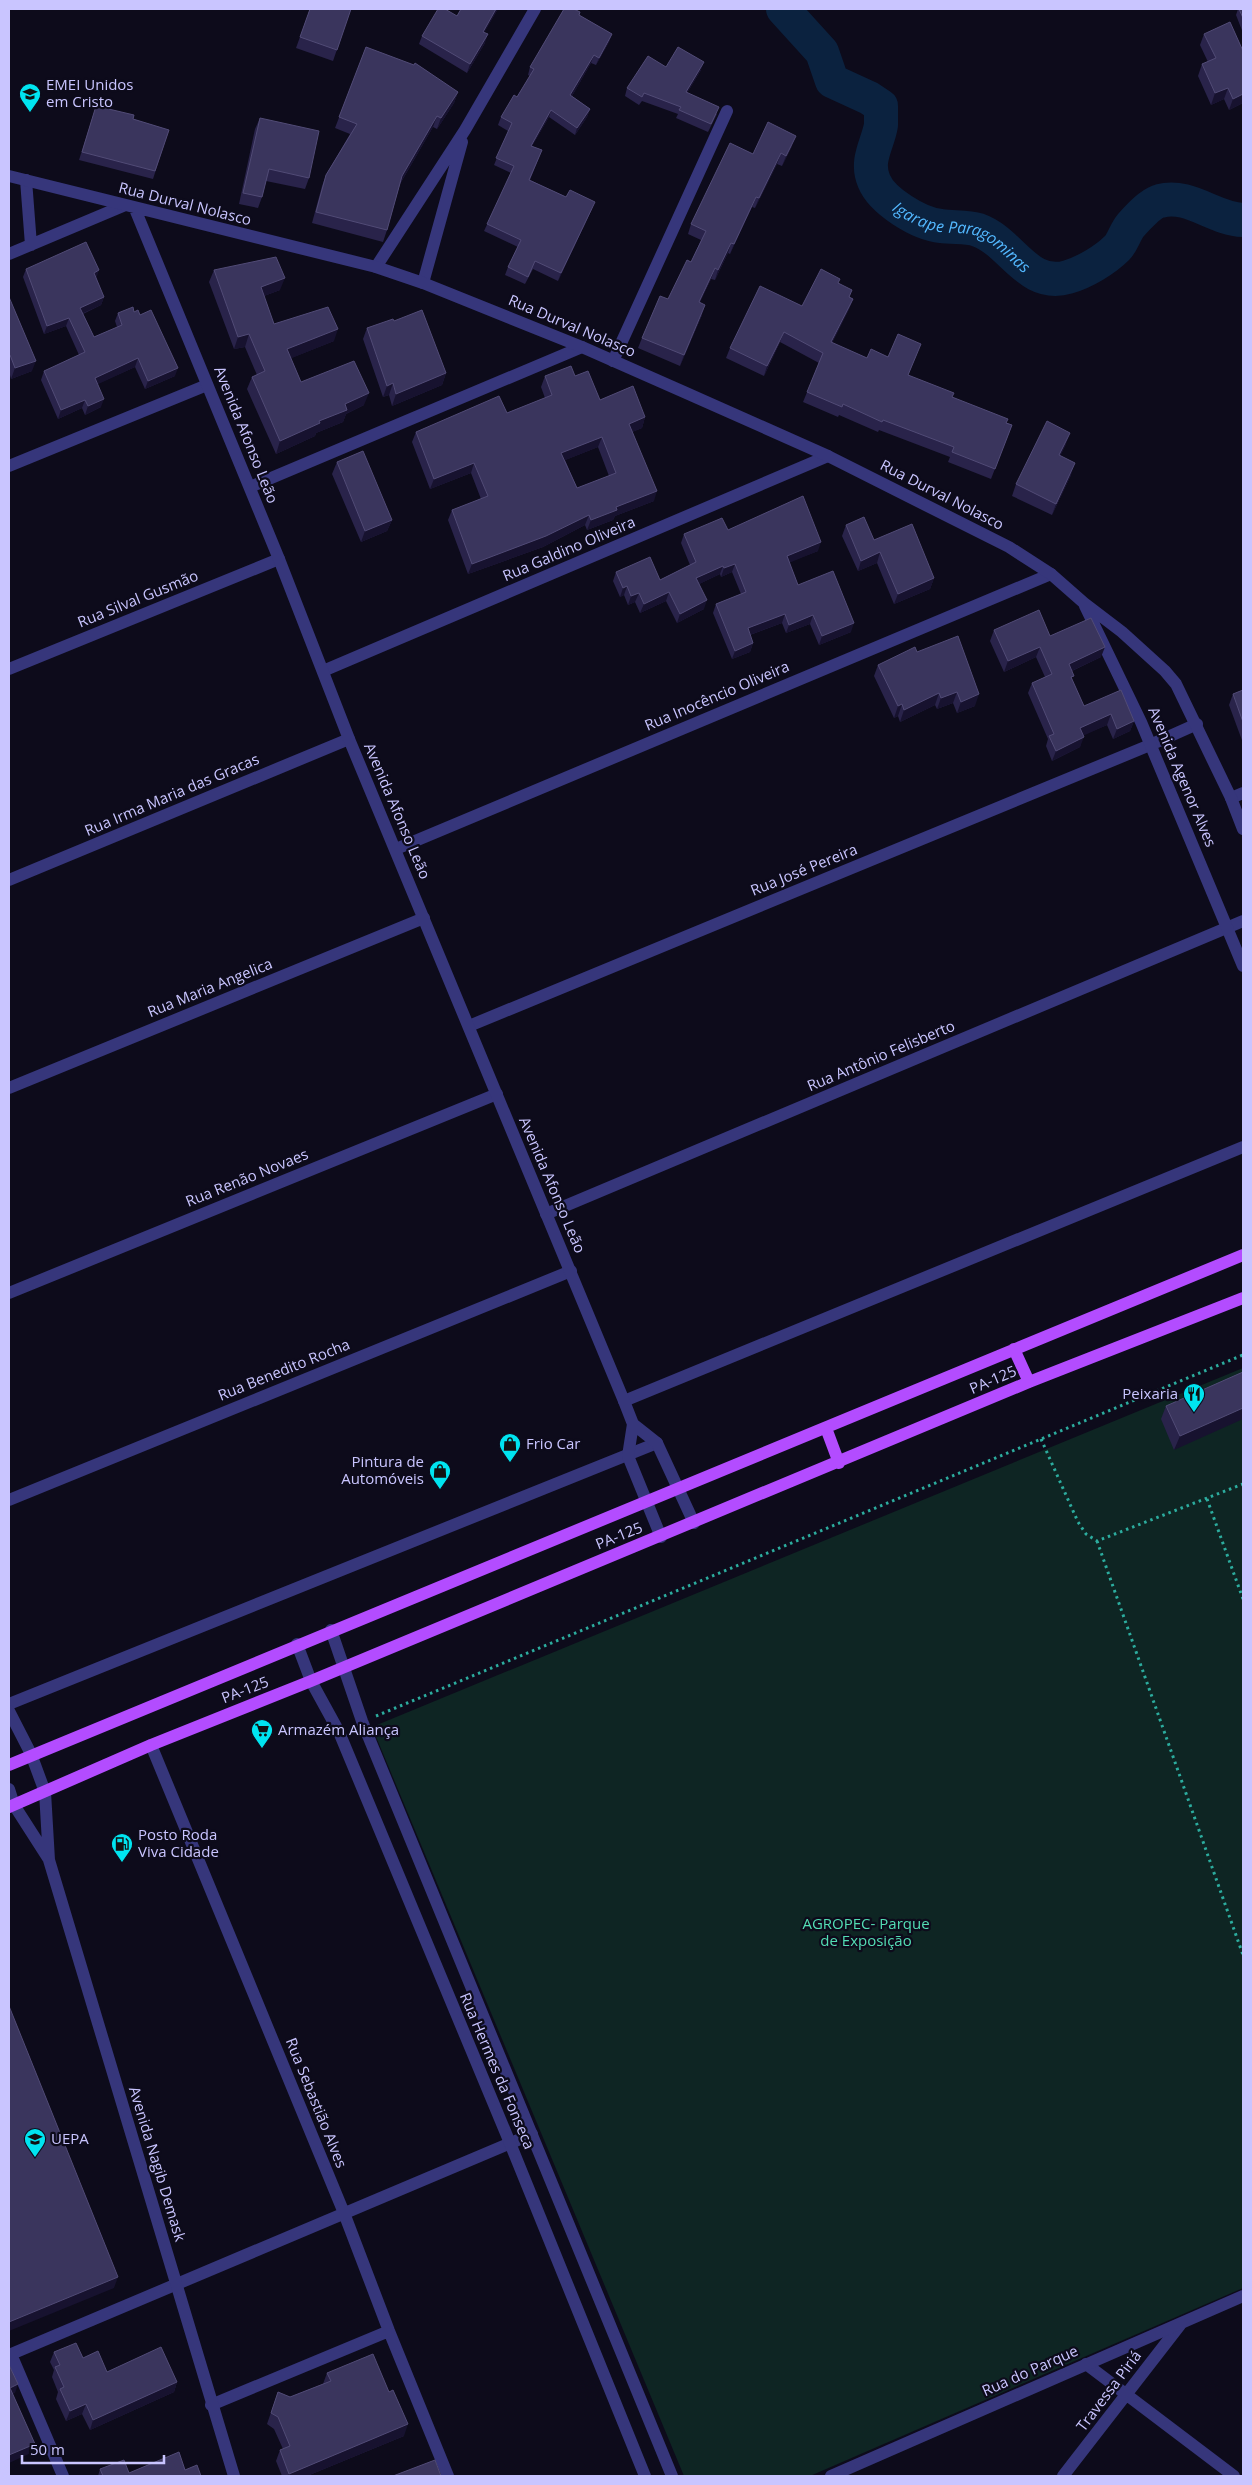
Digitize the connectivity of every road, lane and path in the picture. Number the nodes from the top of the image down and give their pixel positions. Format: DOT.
graph roads {
  1 [pos="535,9"];
  2 [pos="727,111"];
  3 [pos="465,130"];
  4 [pos="9,176"];
  5 [pos="26,180"];
  6 [pos="129,207"];
  7 [pos="31,245"];
  8 [pos="9,254"];
  9 [pos="376,267"];
  10 [pos="423,283"];
  11 [pos="582,347"];
  12 [pos="613,361"];
  13 [pos="207,385"];
  14 [pos="828,456"];
  15 [pos="9,466"];
  16 [pos="250,487"];
  17 [pos="279,559"];
  18 [pos="1050,574"];
  19 [pos="1084,603"];
  20 [pos="9,669"];
  21 [pos="322,672"];
  22 [pos="1196,724"];
  23 [pos="349,739"];
  24 [pos="1150,745"];
  25 [pos="1243,793"];
  26 [pos="1231,798"];
  27 [pos="1243,829"];
  28 [pos="396,849"];
  29 [pos="9,880"];
  30 [pos="424,918"];
  31 [pos="1243,921"];
  32 [pos="1228,928"];
  33 [pos="1243,966"];
  34 [pos="470,1026"];
  35 [pos="9,1088"];
  36 [pos="497,1094"];
  37 [pos="1243,1147"];
  38 [pos="546,1214"];
  39 [pos="1243,1255"];
  40 [pos="571,1271"];
  41 [pos="9,1293"];
  42 [pos="1243,1298"];
  43 [pos="1014,1348"];
  44 [pos="1243,1355"];
  45 [pos="1029,1382"];
  46 [pos="624,1401"];
  47 [pos="633,1424"];
  48 [pos="826,1428"];
  49 [pos="1041,1439"];
  50 [pos="657,1443"];
  51 [pos="628,1456"];
  52 [pos="839,1462"];
  53 [pos="1243,1484"];
  54 [pos="679,1488"];
  55 [pos="1207,1499"];
  56 [pos="9,1500"];
  57 [pos="646,1501"];
  58 [pos="694,1523"];
  59 [pos="661,1537"];
  60 [pos="1096,1541"];
  61 [pos="1243,1599"];
  62 [pos="331,1630"];
  63 [pos="297,1644"];
  64 [pos="344,1667"];
  65 [pos="310,1681"];
  66 [pos="9,1704"];
  67 [pos="9,1711"];
  68 [pos="375,1716"];
  69 [pos="151,1744"];
  70 [pos="31,1754"];
  71 [pos="9,1765"];
  72 [pos="9,1789"];
  73 [pos="45,1792"];
  74 [pos="12,1806"];
  75 [pos="49,1860"];
  76 [pos="1243,1956"];
  77 [pos="532,2134"];
  78 [pos="510,2143"];
  79 [pos="344,2213"];
  80 [pos="176,2284"];
  81 [pos="1243,2296"];
  82 [pos="1180,2325"];
  83 [pos="389,2331"];
  84 [pos="10,2354"];
  85 [pos="1086,2364"];
  86 [pos="1126,2396"];
  87 [pos="211,2405"];
  88 [pos="63,2476"];
  89 [pos="234,2476"];
  90 [pos="448,2476"];
  91 [pos="645,2476"];
  92 [pos="672,2476"];
  93 [pos="831,2476"];
  94 [pos="1063,2476"];
  95 [pos="1234,2476"];
  1 -- 3 [label="street"];
  2 -- 12 [label="street"];
  3 -- 9 [label="street"];
  3 -- 10 [label="street"];
  4 -- 5 [label="street, Rua Durval Nolasco"];
  5 -- 6 [label="street, Rua Durval Nolasco"];
  5 -- 7 [label="street"];
  6 -- 7 [label="street"];
  6 -- 9 [label="street, Rua Durval Nolasco"];
  6 -- 13 [label="street, Avenida Afonso Leão"];
  7 -- 8 [label="street"];
  9 -- 10 [label="street, Rua Durval Nolasco"];
  10 -- 11 [label="street, Rua Durval Nolasco"];
  11 -- 12 [label="street, Rua Durval Nolasco"];
  11 -- 16 [label="street"];
  12 -- 14 [label="street, Rua Durval Nolasco"];
  13 -- 15 [label="street"];
  13 -- 16 [label="street, Avenida Afonso Leão"];
  14 -- 18 [label="street, Rua Durval Nolasco"];
  14 -- 21 [label="street, Rua Galdino Oliveira"];
  16 -- 17 [label="street, Avenida Afonso Leão"];
  17 -- 20 [label="street, Rua Silval Gusmão"];
  17 -- 21 [label="street, Avenida Afonso Leão"];
  18 -- 19 [label="street, Rua Durval Nolasco"];
  18 -- 28 [label="street, Rua Inocêncio Oliveira"];
  19 -- 22 [label="street, Rua Durval Nolasco"];
  19 -- 24 [label="street, Avenida Agenor Alves"];
  21 -- 23 [label="street, Avenida Afonso Leão"];
  22 -- 24 [label="street, Rua José Pereira"];
  22 -- 26 [label="street, Rua Durval Nolasco"];
  23 -- 28 [label="street, Avenida Afonso Leão"];
  23 -- 29 [label="street, Rua Irma Maria das Gracas"];
  24 -- 32 [label="street, Avenida Agenor Alves"];
  24 -- 34 [label="street, Rua José Pereira"];
  25 -- 26 [label="street"];
  26 -- 27 [label="street, Rua Durval Nolasco"];
  28 -- 30 [label="street, Avenida Afonso Leão"];
  30 -- 34 [label="street, Avenida Afonso Leão"];
  30 -- 35 [label="street, Rua Maria Angelica"];
  31 -- 32 [label="street, Rua Antônio Felisberto"];
  32 -- 33 [label="street, Avenida Agenor Alves"];
  32 -- 38 [label="street, Rua Antônio Felisberto"];
  34 -- 36 [label="street, Avenida Afonso Leão"];
  36 -- 38 [label="street, Avenida Afonso Leão"];
  36 -- 41 [label="street, Rua Renão Novaes"];
  37 -- 46 [label="street"];
  38 -- 40 [label="street, Avenida Afonso Leão"];
  39 -- 43 [label="main road, PA-125"];
  40 -- 46 [label="street, Avenida Afonso Leão"];
  40 -- 56 [label="street, Rua Benedito Rocha"];
  42 -- 45 [label="main road, PA-125 / PA-125"];
  43 -- 45 [label="main road"];
  43 -- 48 [label="main road, PA-125"];
  44 -- 49 [label="path"];
  45 -- 52 [label="main road, PA-125 / PA-125"];
  46 -- 47 [label="street, Avenida Afonso Leão"];
  47 -- 50 [label="street"];
  47 -- 51 [label="street"];
  48 -- 52 [label="main road"];
  48 -- 54 [label="main road, PA-125"];
  49 -- 60 [label="path"];
  49 -- 68 [label="path"];
  50 -- 51 [label="street"];
  50 -- 54 [label="street"];
  51 -- 57 [label="street"];
  51 -- 66 [label="street"];
  52 -- 58 [label="main road, PA-125 / PA-125"];
  53 -- 55 [label="path"];
  54 -- 57 [label="main road, PA-125"];
  54 -- 58 [label="street"];
  55 -- 60 [label="path"];
  55 -- 61 [label="path"];
  57 -- 59 [label="street"];
  57 -- 62 [label="main road, PA-125"];
  58 -- 59 [label="main road, PA-125 / PA-125"];
  59 -- 64 [label="main road, PA-125 / PA-125"];
  60 -- 76 [label="path"];
  62 -- 63 [label="main road, PA-125"];
  62 -- 64 [label="street"];
  63 -- 65 [label="street, Rua Hermes da Fonseca"];
  63 -- 70 [label="main road, PA-125"];
  64 -- 65 [label="main road, PA-125 / PA-125"];
  64 -- 77 [label="street"];
  65 -- 69 [label="main road, PA-125 / PA-125"];
  65 -- 78 [label="street, Rua Hermes da Fonseca"];
  67 -- 70 [label="street, Avenida Nagib Demask"];
  69 -- 73 [label="main road, PA-125 / PA-125"];
  69 -- 79 [label="street, Rua Sebastião Alves"];
  70 -- 71 [label="main road, PA-125"];
  70 -- 73 [label="street, Avenida Nagib Demask"];
  72 -- 74 [label="street, Avenida Nagib Demask"];
  73 -- 74 [label="main road, PA-125 / PA-125"];
  73 -- 75 [label="street, Avenida Nagib Demask"];
  74 -- 75 [label="street, Avenida Nagib Demask"];
  75 -- 80 [label="street, Avenida Nagib Demask"];
  77 -- 78 [label="street"];
  77 -- 92 [label="street"];
  78 -- 79 [label="street"];
  78 -- 91 [label="street, Rua Hermes da Fonseca"];
  79 -- 80 [label="street"];
  79 -- 83 [label="street, Rua Sebastião Alves"];
  80 -- 84 [label="street"];
  80 -- 87 [label="street, Avenida Nagib Demask"];
  81 -- 82 [label="street, Rua do Parque"];
  82 -- 85 [label="street, Rua do Parque"];
  82 -- 86 [label="street, Travessa Piriá"];
  83 -- 87 [label="street"];
  83 -- 90 [label="street, Rua Sebastião Alves"];
  84 -- 88 [label="street"];
  85 -- 86 [label="street"];
  85 -- 93 [label="street, Rua do Parque"];
  86 -- 94 [label="street, Travessa Piriá"];
  86 -- 95 [label="street"];
  87 -- 89 [label="street, Avenida Nagib Demask"];
}
